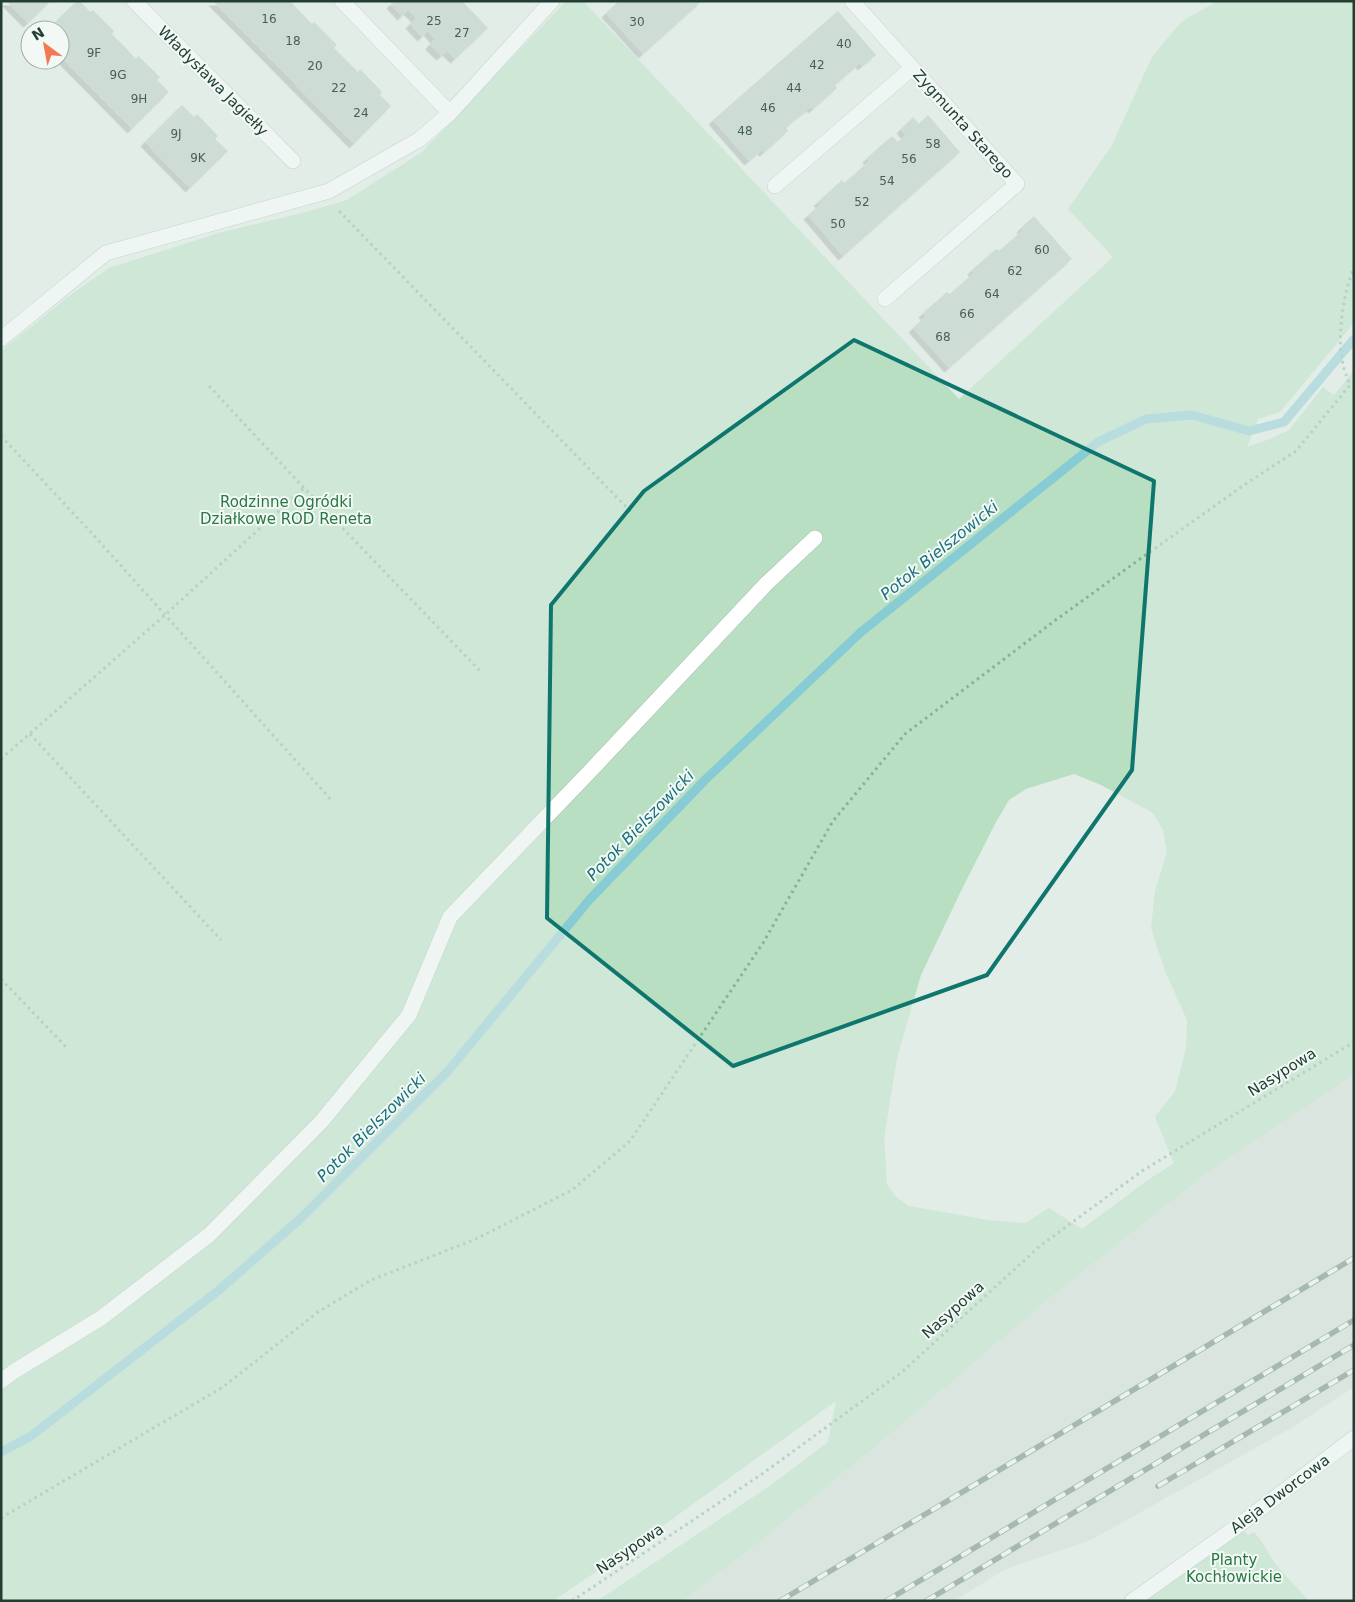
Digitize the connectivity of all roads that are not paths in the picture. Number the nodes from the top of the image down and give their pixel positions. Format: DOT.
graph roads {
  1 [pos="134,1"];
  2 [pos="342,1"];
  3 [pos="552,1"];
  4 [pos="852,1"];
  5 [pos="912,68"];
  6 [pos="450,113"];
  7 [pos="292,161"];
  8 [pos="775,186"];
  9 [pos="885,299"];
  10 [pos="1,339"];
  11 [pos="815,538"];
  12 [pos="1,1382"];
  13 [pos="1354,1438"];
  14 [pos="1132,1601"];
  1 -- 7 [label="street, Władysława Jagiełły"];
  2 -- 6 [label="street"];
  3 -- 6 [label="street"];
  4 -- 5 [label="street, Zygmunta Starego"];
  5 -- 8 [label="street"];
  5 -- 9 [label="street, Zygmunta Starego"];
  6 -- 10 [label="street"];
  11 -- 12 [label="street"];
  13 -- 14 [label="street, Aleja Dworcowa"];
}
